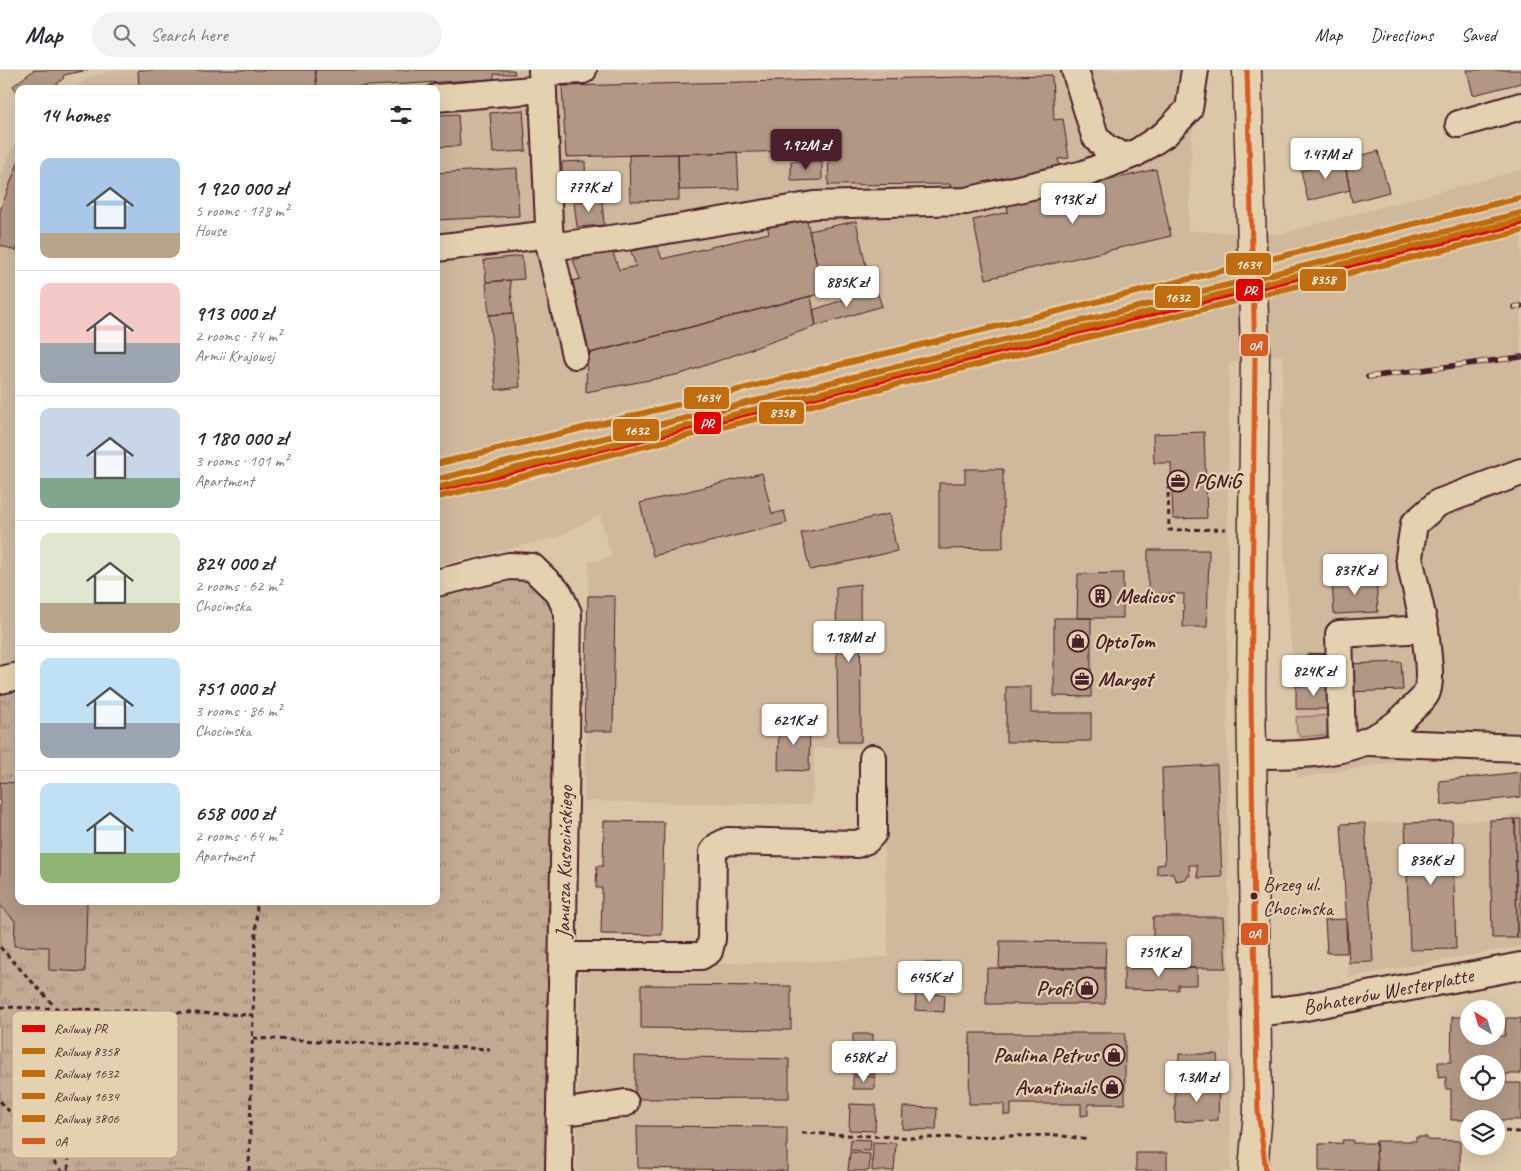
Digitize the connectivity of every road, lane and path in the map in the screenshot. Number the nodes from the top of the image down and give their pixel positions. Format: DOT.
graph roads {
  1 [pos="583,70"];
  2 [pos="1075,70"];
  3 [pos="1195,70"];
  4 [pos="1247,70"];
  5 [pos="542,77"];
  6 [pos="440,97"];
  7 [pos="1521,106"];
  8 [pos="1459,124"];
  9 [pos="1126,157"];
  10 [pos="550,240"];
  11 [pos="440,248"];
  12 [pos="575,355"];
  13 [pos="1521,472"];
  14 [pos="1206,481"];
  15 [pos="1230,482"];
  16 [pos="1172,488"];
  17 [pos="1231,528"];
  18 [pos="440,581"];
  19 [pos="1425,629"];
  20 [pos="1312,668"];
  21 [pos="1340,668"];
  22 [pos="15,677"];
  23 [pos="0,680"];
  24 [pos="1368,742"];
  25 [pos="1521,748"];
  26 [pos="1342,749"];
  27 [pos="1252,755"];
  28 [pos="873,758"];
  29 [pos="257,905"];
  30 [pos="0,947"];
  31 [pos="563,956"];
  32 [pos="1521,966"];
  33 [pos="0,1007"];
  34 [pos="58,1009"];
  35 [pos="78,1009"];
  36 [pos="136,1011"];
  37 [pos="178,1012"];
  38 [pos="1255,1013"];
  39 [pos="253,1015"];
  40 [pos="253,1038"];
  41 [pos="490,1049"];
  42 [pos="0,1101"];
  43 [pos="625,1103"];
  44 [pos="1258,1111"];
  45 [pos="560,1113"];
  46 [pos="12,1115"];
  47 [pos="1505,1132"];
  48 [pos="1521,1132"];
  49 [pos="802,1133"];
  50 [pos="1089,1140"];
  51 [pos="50,1158"];
  52 [pos="69,1158"];
  53 [pos="62,1171"];
  54 [pos="68,1171"];
  55 [pos="249,1171"];
  56 [pos="559,1171"];
  57 [pos="1253,1171"];
  58 [pos="1266,1171"];
  1 -- 5 [label="street"];
  2 -- 9 [label="street"];
  3 -- 9 [label="street"];
  4 -- 27 [label="main road"];
  5 -- 6 [label="street"];
  5 -- 10 [label="street"];
  7 -- 8 [label="street"];
  9 -- 10 [label="street"];
  10 -- 11 [label="street"];
  10 -- 12 [label="street"];
  13 -- 19 [label="street"];
  14 -- 15 [label="path"];
  16 -- 17 [label="path"];
  18 -- 31 [label="street, Janusza Kusocińskiego"];
  19 -- 21 [label="street"];
  19 -- 24 [label="street"];
  20 -- 21 [label="street"];
  21 -- 26 [label="street"];
  22 -- 23 [label="street"];
  24 -- 25 [label="street"];
  24 -- 26 [label="street"];
  26 -- 27 [label="street"];
  27 -- 38 [label="main road"];
  28 -- 31 [label="street"];
  29 -- 39 [label="path"];
  30 -- 34 [label="path"];
  31 -- 45 [label="street, Janusza Kusocińskiego"];
  32 -- 38 [label="street, Bohaterów Westerplatte"];
  33 -- 34 [label="path"];
  34 -- 35 [label="path"];
  35 -- 36 [label="path"];
  37 -- 39 [label="path"];
  38 -- 44 [label="main road"];
  39 -- 40 [label="path"];
  40 -- 41 [label="path"];
  40 -- 55 [label="path"];
  42 -- 46 [label="path"];
  43 -- 45 [label="street"];
  44 -- 57 [label="main road"];
  44 -- 58 [label="main road"];
  45 -- 56 [label="street, Janusza Kusocińskiego"];
  47 -- 48 [label="path"];
  49 -- 50 [label="path"];
  51 -- 53 [label="path"];
  52 -- 54 [label="path"];
}
